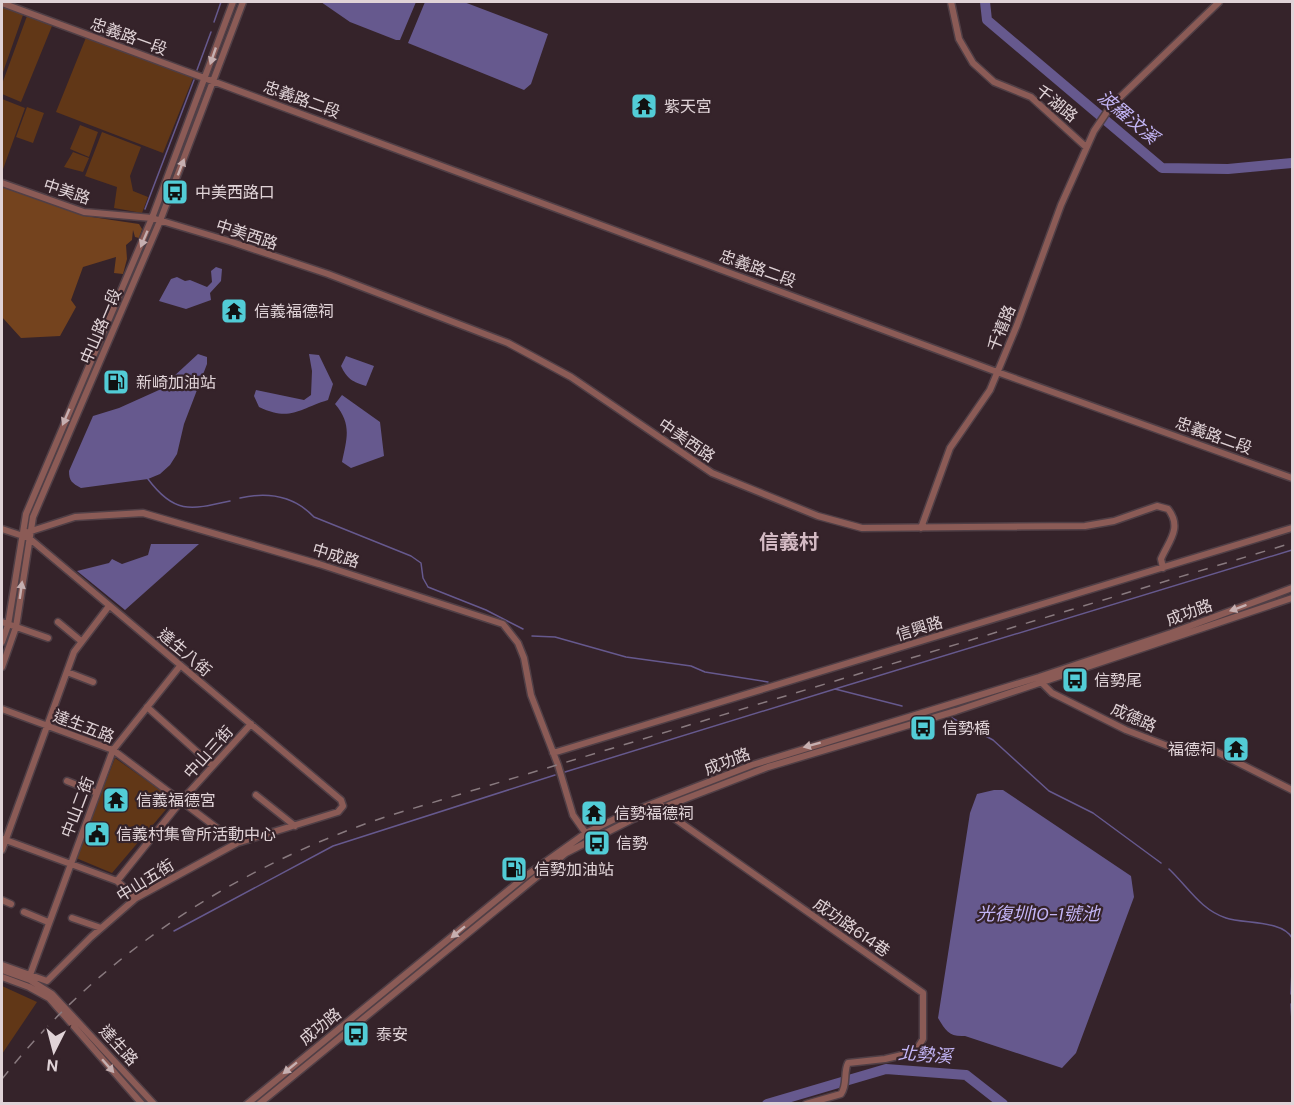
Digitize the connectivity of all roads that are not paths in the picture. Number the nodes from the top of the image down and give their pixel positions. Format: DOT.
graph roads {
  1 [pos="233,2"];
  2 [pos="243,2"];
  3 [pos="951,2"];
  4 [pos="1219,2"];
  5 [pos="2,3"];
  6 [pos="205,78"];
  7 [pos="214,81"];
  8 [pos="1086,147"];
  9 [pos="2,183"];
  10 [pos="152,218"];
  11 [pos="160,221"];
  12 [pos="119,306"];
  13 [pos="88,368"];
  14 [pos="95,371"];
  15 [pos="997,372"];
  16 [pos="1293,478"];
  17 [pos="921,528"];
  18 [pos="1293,528"];
  19 [pos="2,529"];
  20 [pos="22,534"];
  21 [pos="29,534"];
  22 [pos="1163,568"];
  23 [pos="1293,588"];
  24 [pos="1293,598"];
  25 [pos="109,606"];
  26 [pos="58,622"];
  27 [pos="5,623"];
  28 [pos="16,627"];
  29 [pos="48,638"];
  30 [pos="81,641"];
  31 [pos="2,642"];
  32 [pos="180,666"];
  33 [pos="2,667"];
  34 [pos="67,672"];
  35 [pos="1040,680"];
  36 [pos="93,682"];
  37 [pos="147,707"];
  38 [pos="2,709"];
  39 [pos="250,724"];
  40 [pos="48,726"];
  41 [pos="113,750"];
  42 [pos="553,753"];
  43 [pos="213,766"];
  44 [pos="67,781"];
  45 [pos="1293,790"];
  46 [pos="97,793"];
  47 [pos="256,795"];
  48 [pos="182,800"];
  49 [pos="661,805"];
  50 [pos="343,806"];
  51 [pos="295,825"];
  52 [pos="587,836"];
  53 [pos="3,839"];
  54 [pos="237,843"];
  55 [pos="2,850"];
  56 [pos="70,864"];
  57 [pos="117,881"];
  58 [pos="136,898"];
  59 [pos="2,900"];
  60 [pos="11,904"];
  61 [pos="24,912"];
  62 [pos="72,918"];
  63 [pos="48,922"];
  64 [pos="101,928"];
  65 [pos="2,965"];
  66 [pos="2,970"];
  67 [pos="30,975"];
  68 [pos="2,977"];
  69 [pos="276,1085"];
  70 [pos="142,1104"];
  71 [pos="154,1104"];
  72 [pos="247,1104"];
  73 [pos="259,1104"];
  74 [pos="806,1104"];
  1 -- 6 [label="street, 中山路一段, one-way"];
  2 -- 7 [label="street, 中山路一段"];
  3 -- 8 [label="street, 千湖路"];
  4 -- 8 [label="street, 千禧路"];
  5 -- 6 [label="street, 忠義路一段"];
  6 -- 7 [label="street, 忠義路一段"];
  6 -- 10 [label="street, 中山路一段"];
  11 -- 7 [label="street, 中山路一段, one-way"];
  7 -- 15 [label="street, 忠義路二段"];
  8 -- 15 [label="street, 千禧路"];
  9 -- 10 [label="street, 中美路"];
  10 -- 11 [label="street, 中美路"];
  10 -- 12 [label="street, 中山路一段, one-way"];
  11 -- 12 [label="street, 中山路一段"];
  11 -- 17 [label="street, 中美西路"];
  12 -- 13 [label="street, 中山路一段"];
  12 -- 14 [label="street, 中山路一段"];
  13 -- 14 [label="street"];
  13 -- 20 [label="street, 中山路一段, one-way"];
  14 -- 21 [label="street, 中山路一段"];
  15 -- 16 [label="street, 忠義路二段"];
  15 -- 17 [label="street, 千禧路"];
  17 -- 22 [label="street, 中美西路"];
  18 -- 22 [label="street, 信興路"];
  19 -- 20 [label="street, 達生八街"];
  20 -- 21 [label="street, 達生八街"];
  20 -- 27 [label="street, 中山路一段"];
  21 -- 25 [label="street, 達生八街"];
  28 -- 21 [label="street, 中山路一段, one-way"];
  21 -- 42 [label="street, 中成路"];
  22 -- 42 [label="street, 信興路"];
  23 -- 35 [label="street, 成功路, one-way"];
  24 -- 35 [label="street, 成功路"];
  25 -- 30 [label="street"];
  25 -- 32 [label="street, 達生八街"];
  26 -- 30 [label="street"];
  27 -- 28 [label="street"];
  27 -- 31 [label="street, 中山路一段"];
  28 -- 29 [label="street"];
  28 -- 33 [label="street, 中山路一段"];
  30 -- 34 [label="street"];
  32 -- 37 [label="street, 中山二街"];
  32 -- 39 [label="street, 達生八街"];
  34 -- 36 [label="street"];
  34 -- 40 [label="street"];
  35 -- 45 [label="street, 成德路"];
  35 -- 49 [label="street, 成功路"];
  37 -- 41 [label="street, 中山二街"];
  37 -- 43 [label="street"];
  38 -- 40 [label="street, 達生五路"];
  39 -- 43 [label="street, 中山三街"];
  39 -- 50 [label="street, 達生八街"];
  40 -- 41 [label="street, 達生五路"];
  40 -- 53 [label="street"];
  41 -- 46 [label="street, 中山二街"];
  41 -- 48 [label="street, 達生五路"];
  42 -- 52 [label="street, 中成路"];
  43 -- 48 [label="street, 中山三街"];
  44 -- 46 [label="street"];
  46 -- 56 [label="street, 中山二街"];
  47 -- 51 [label="street"];
  48 -- 54 [label="street, 達生五路"];
  48 -- 57 [label="street, 中山三街"];
  49 -- 52 [label="street, 成功路"];
  49 -- 74 [label="street, 成功路614巷"];
  50 -- 51 [label="street, 中山五街"];
  51 -- 54 [label="street, 中山五街"];
  52 -- 69 [label="street, 成功路"];
  53 -- 55 [label="street"];
  53 -- 56 [label="street"];
  54 -- 58 [label="street, 中山五街"];
  56 -- 57 [label="street"];
  56 -- 63 [label="street, 中山二街"];
  57 -- 58 [label="street"];
  58 -- 64 [label="street, 中山五街"];
  59 -- 60 [label="street"];
  61 -- 63 [label="street"];
  62 -- 64 [label="street"];
  63 -- 67 [label="street, 中山二街"];
  64 -- 67 [label="street, 中山五街"];
  65 -- 67 [label="street"];
  66 -- 71 [label="street, 達生路"];
  68 -- 70 [label="street, 達生路, one-way"];
  69 -- 72 [label="street, 成功路"];
  69 -- 73 [label="street, 成功路"];
}
